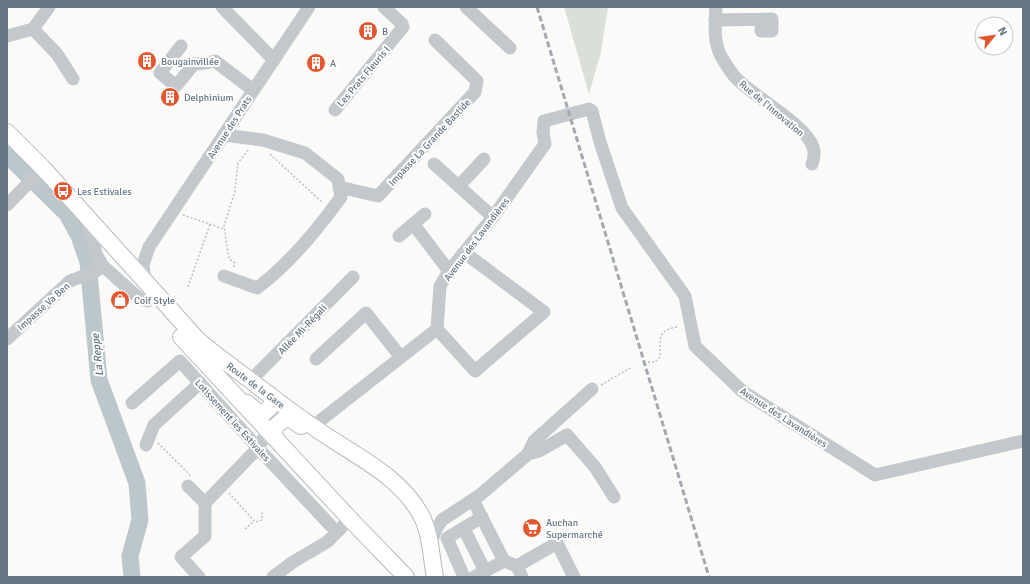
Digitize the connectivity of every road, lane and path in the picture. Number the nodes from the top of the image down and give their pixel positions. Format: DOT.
graph roads {
  1 [pos="49,7"];
  2 [pos="384,7"];
  3 [pos="466,7"];
  4 [pos="306,8"];
  5 [pos="224,9"];
  6 [pos="715,14"];
  7 [pos="762,19"];
  8 [pos="33,29"];
  9 [pos="7,35"];
  10 [pos="435,40"];
  11 [pos="181,46"];
  12 [pos="510,48"];
  13 [pos="274,60"];
  14 [pos="73,79"];
  15 [pos="253,90"];
  16 [pos="335,110"];
  17 [pos="7,132"];
  18 [pos="224,135"];
  19 [pos="253,139"];
  20 [pos="270,142"];
  21 [pos="484,159"];
  22 [pos="434,164"];
  23 [pos="812,164"];
  24 [pos="35,175"];
  25 [pos="339,186"];
  26 [pos="459,186"];
  27 [pos="63,191"];
  28 [pos="7,205"];
  29 [pos="336,205"];
  30 [pos="173,211"];
  31 [pos="425,214"];
  32 [pos="494,218"];
  33 [pos="210,224"];
  34 [pos="414,225"];
  35 [pos="90,227"];
  36 [pos="224,229"];
  37 [pos="399,236"];
  38 [pos="149,246"];
  39 [pos="465,253"];
  40 [pos="98,269"];
  41 [pos="129,271"];
  42 [pos="449,271"];
  43 [pos="228,277"];
  44 [pos="353,277"];
  45 [pos="145,283"];
  46 [pos="188,287"];
  47 [pos="148,301"];
  48 [pos="691,328"];
  49 [pos="437,329"];
  50 [pos="7,339"];
  51 [pos="400,356"];
  52 [pos="316,358"];
  53 [pos="648,362"];
  54 [pos="632,366"];
  55 [pos="215,374"];
  56 [pos="247,377"];
  57 [pos="200,383"];
  58 [pos="592,390"];
  59 [pos="270,395"];
  60 [pos="132,403"];
  61 [pos="241,403"];
  62 [pos="312,427"];
  63 [pos="274,438"];
  64 [pos="148,440"];
  65 [pos="1023,441"];
  66 [pos="262,452"];
  67 [pos="528,454"];
  68 [pos="223,485"];
  69 [pos="188,486"];
  70 [pos="614,498"];
  71 [pos="473,500"];
  72 [pos="205,503"];
  73 [pos="262,510"];
  74 [pos="421,515"];
  75 [pos="482,517"];
  76 [pos="350,519"];
  77 [pos="254,520"];
  78 [pos="442,520"];
  79 [pos="330,525"];
  80 [pos="245,529"];
  81 [pos="464,529"];
  82 [pos="430,546"];
  83 [pos="383,554"];
  84 [pos="504,561"];
  85 [pos="520,572"];
  86 [pos="432,574"];
  87 [pos="480,574"];
  88 [pos="198,577"];
  89 [pos="273,577"];
  90 [pos="406,577"];
  91 [pos="413,577"];
  92 [pos="464,577"];
  93 [pos="574,577"];
  1 -- 8 [label="street"];
  2 -- 16 [label="street, Les Prats Fleuris I"];
  3 -- 12 [label="street"];
  4 -- 13 [label="street, Avenue des Prats"];
  5 -- 13 [label="street"];
  6 -- 7 [label="street"];
  6 -- 23 [label="street, Rue de l'Innovation"];
  8 -- 9 [label="street"];
  8 -- 14 [label="street"];
  10 -- 25 [label="street, Impasse La Grande Bastide"];
  11 -- 15 [label="street"];
  13 -- 15 [label="street, Avenue des Prats"];
  15 -- 18 [label="street, Avenue des Prats"];
  17 -- 24 [label="main road, Route de la Gare"];
  18 -- 19 [label="street"];
  18 -- 30 [label="street, Avenue des Prats"];
  19 -- 20 [label="street"];
  19 -- 36 [label="path"];
  20 -- 25 [label="street"];
  20 -- 29 [label="path"];
  21 -- 26 [label="street"];
  22 -- 26 [label="street"];
  24 -- 27 [label="main road, Route de la Gare"];
  24 -- 28 [label="street"];
  25 -- 29 [label="street"];
  26 -- 32 [label="street"];
  27 -- 35 [label="main road, Route de la Gare"];
  27 -- 41 [label="main road, Route de la Gare"];
  29 -- 43 [label="street"];
  30 -- 33 [label="path"];
  30 -- 38 [label="street, Avenue des Prats"];
  31 -- 34 [label="street"];
  32 -- 39 [label="street, Avenue des Lavandières"];
  32 -- 48 [label="street, Avenue des Lavandières"];
  33 -- 36 [label="path"];
  33 -- 46 [label="path"];
  34 -- 37 [label="street"];
  34 -- 42 [label="street"];
  35 -- 40 [label="street"];
  35 -- 41 [label="main road, Route de la Gare"];
  36 -- 43 [label="path"];
  38 -- 41 [label="street, Avenue des Prats"];
  38 -- 45 [label="street, Avenue des Prats"];
  39 -- 42 [label="street, Avenue des Lavandières"];
  39 -- 49 [label="street"];
  40 -- 47 [label="street"];
  40 -- 50 [label="street, Impasse Va Ben"];
  41 -- 45 [label="main road, Route de la Gare"];
  41 -- 47 [label="main road, Route de la Gare"];
  42 -- 49 [label="street, Avenue des Lavandières"];
  44 -- 56 [label="street, Allée Mi-Régali"];
  45 -- 56 [label="main road, Route de la Gare"];
  47 -- 55 [label="main road, Route de la Gare"];
  48 -- 53 [label="path"];
  48 -- 65 [label="street, Avenue des Lavandières"];
  49 -- 51 [label="street"];
  51 -- 52 [label="street"];
  51 -- 62 [label="street"];
  54 -- 58 [label="path"];
  55 -- 56 [label="main road"];
  55 -- 61 [label="main road, Route de la Gare"];
  56 -- 59 [label="main road, Route de la Gare"];
  57 -- 60 [label="street, Lotissement les Estivales"];
  57 -- 64 [label="street"];
  57 -- 66 [label="street, Lotissement les Estivales"];
  58 -- 67 [label="street"];
  59 -- 61 [label="main road"];
  59 -- 62 [label="main road, Route de la Gare"];
  61 -- 63 [label="main road, Route de la Gare"];
  62 -- 63 [label="main road"];
  62 -- 74 [label="main road, Route de la Gare"];
  63 -- 66 [label="street"];
  63 -- 66 [label="street"];
  63 -- 76 [label="main road, Route de la Gare"];
  64 -- 69 [label="path"];
  66 -- 68 [label="street"];
  66 -- 79 [label="street, Lotissement les Estivales"];
  67 -- 70 [label="street"];
  67 -- 71 [label="street"];
  68 -- 72 [label="street"];
  68 -- 77 [label="path"];
  69 -- 72 [label="street"];
  71 -- 75 [label="street"];
  71 -- 78 [label="street"];
  72 -- 88 [label="street"];
  73 -- 77 [label="path"];
  74 -- 78 [label="street"];
  74 -- 82 [label="main road, Route de la Gare"];
  75 -- 81 [label="street"];
  75 -- 84 [label="street"];
  76 -- 83 [label="main road, Route de la Gare"];
  76 -- 89 [label="street"];
  77 -- 80 [label="path"];
  78 -- 82 [label="street"];
  81 -- 87 [label="street"];
  81 -- 92 [label="street"];
  82 -- 86 [label="main road, Route de la Gare"];
  83 -- 90 [label="main road, Route de la Gare"];
  83 -- 91 [label="main road"];
  84 -- 85 [label="street"];
  84 -- 87 [label="street"];
  85 -- 93 [label="street"];
}
